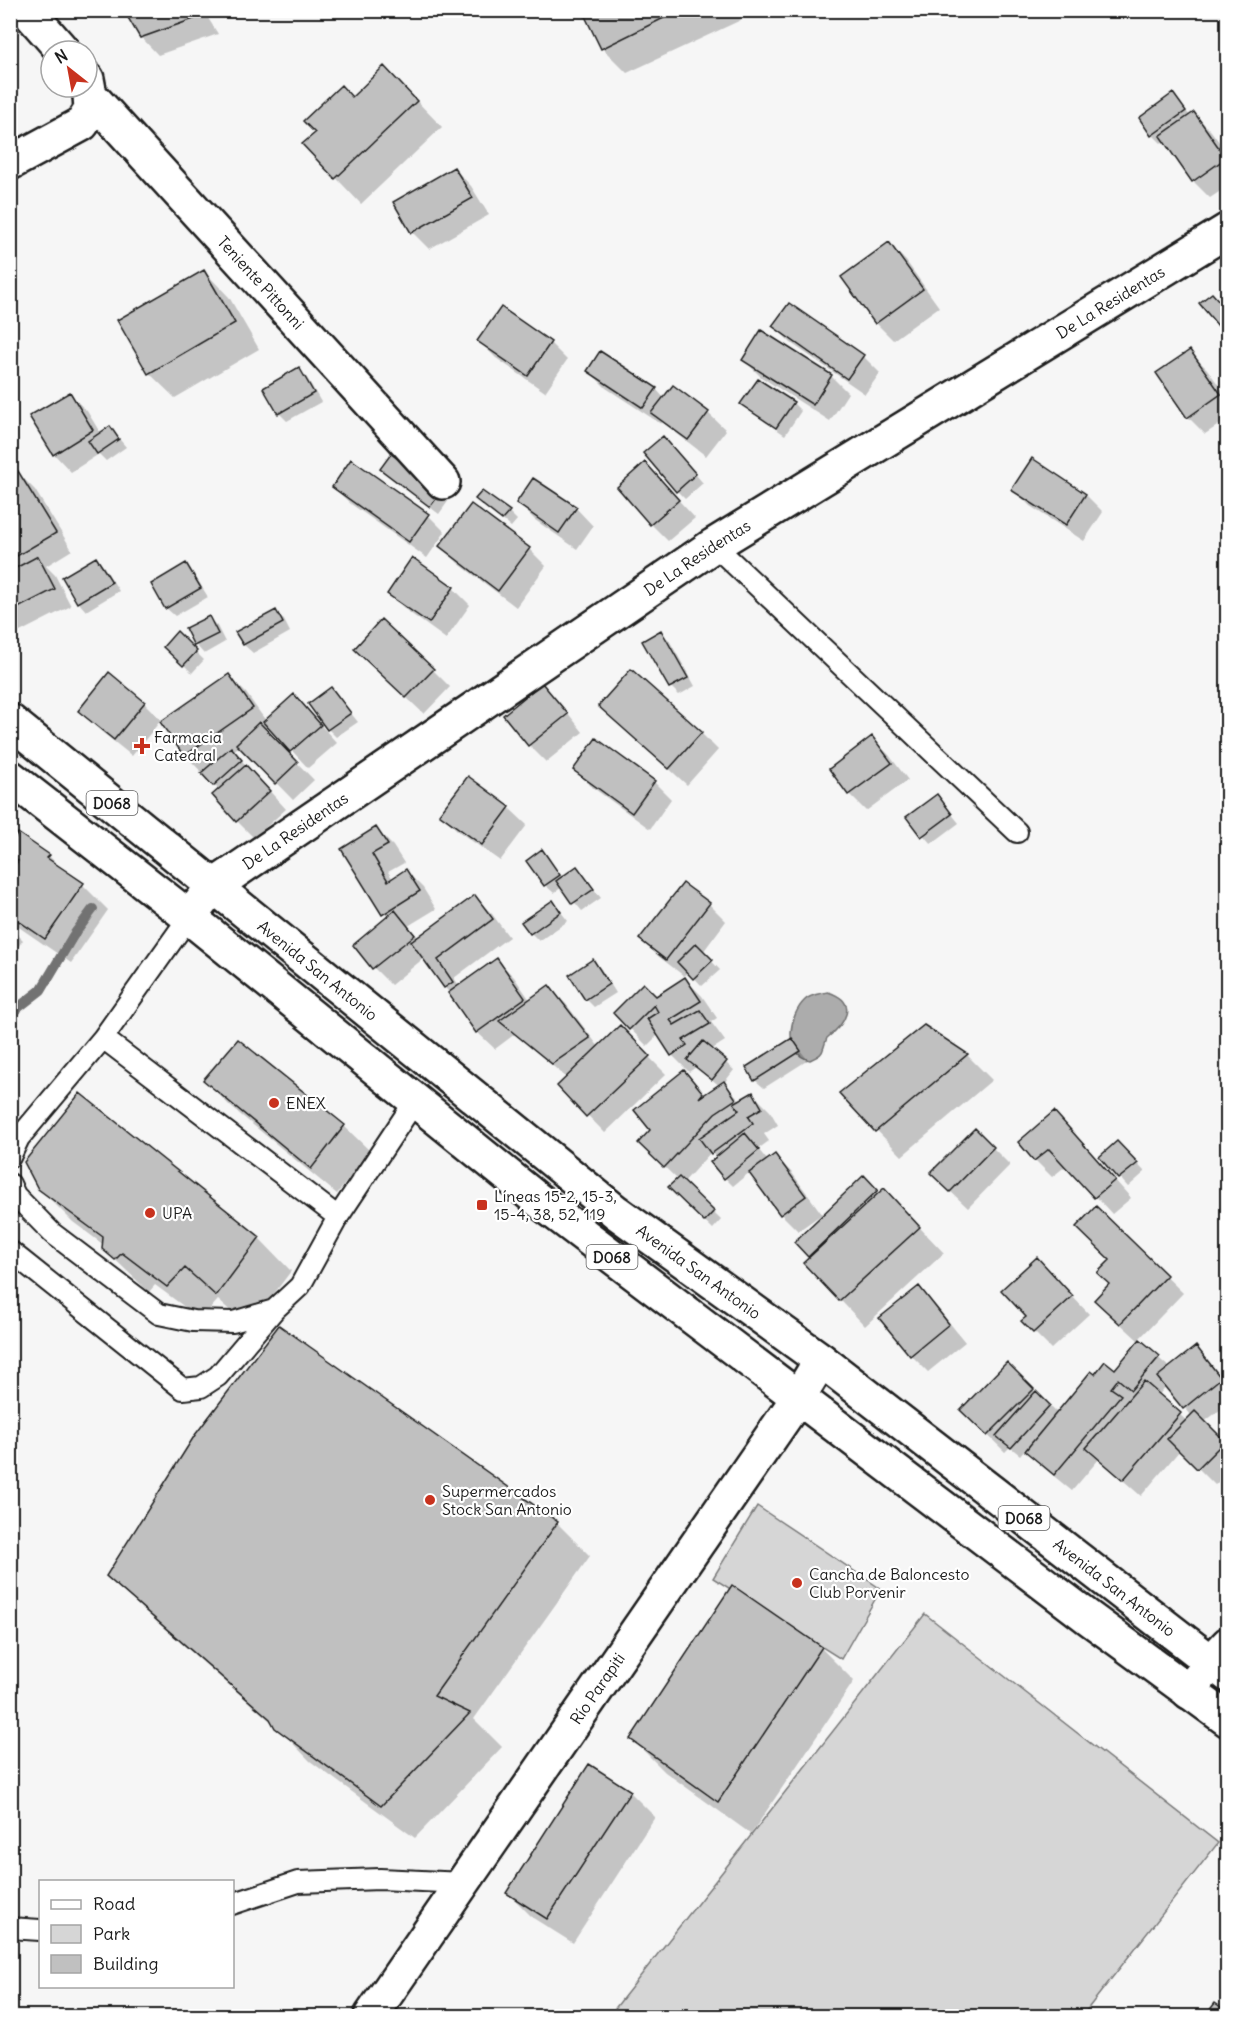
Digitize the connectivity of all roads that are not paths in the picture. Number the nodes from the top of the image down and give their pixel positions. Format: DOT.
graph roads {
  1 [pos="27,10"];
  2 [pos="52,39"];
  3 [pos="99,98"];
  4 [pos="90,99"];
  5 [pos="10,163"];
  6 [pos="1227,230"];
  7 [pos="443,482"];
  8 [pos="714,544"];
  9 [pos="10,721"];
  10 [pos="10,777"];
  11 [pos="1017,832"];
  12 [pos="214,886"];
  13 [pos="189,917"];
  14 [pos="103,1038"];
  15 [pos="415,1101"];
  16 [pos="15,1143"];
  17 [pos="10,1157"];
  18 [pos="10,1184"];
  19 [pos="338,1217"];
  20 [pos="10,1251"];
  21 [pos="274,1310"];
  22 [pos="821,1360"];
  23 [pos="798,1398"];
  24 [pos="1222,1661"];
  25 [pos="1189,1692"];
  26 [pos="1227,1720"];
  27 [pos="463,1883"];
  28 [pos="234,1903"];
  29 [pos="10,1928"];
  30 [pos="39,1930"];
  31 [pos="371,2016"];
  1 -- 2 [label="main road"];
  3 -- 7 [label="main road, Teniente Pittonni"];
  4 -- 5 [label="main road"];
  6 -- 8 [label="main road, De La Residentas"];
  8 -- 11 [label="lane"];
  8 -- 12 [label="main road, De La Residentas"];
  9 -- 12 [label="main road, Avenida San Antonio / D068"];
  10 -- 13 [label="main road, D068"];
  12 -- 13 [label="main road, De La Residentas"];
  12 -- 22 [label="main road, Avenida San Antonio / D068"];
  13 -- 14 [label="lane"];
  13 -- 15 [label="main road, D068"];
  14 -- 16 [label="lane"];
  14 -- 19 [label="lane"];
  15 -- 19 [label="lane"];
  15 -- 23 [label="main road, D068"];
  16 -- 17 [label="lane"];
  18 -- 21 [label="lane"];
  19 -- 21 [label="lane"];
  20 -- 21 [label="lane"];
  22 -- 23 [label="main road, Río Parapiti"];
  22 -- 24 [label="main road, Avenida San Antonio / D068"];
  23 -- 25 [label="main road, D068"];
  23 -- 27 [label="main road, Río Parapiti"];
  24 -- 25 [label="main road"];
  25 -- 26 [label="main road, D068"];
  27 -- 28 [label="lane"];
  27 -- 31 [label="main road, Río Parapiti"];
  29 -- 30 [label="lane"];
}
